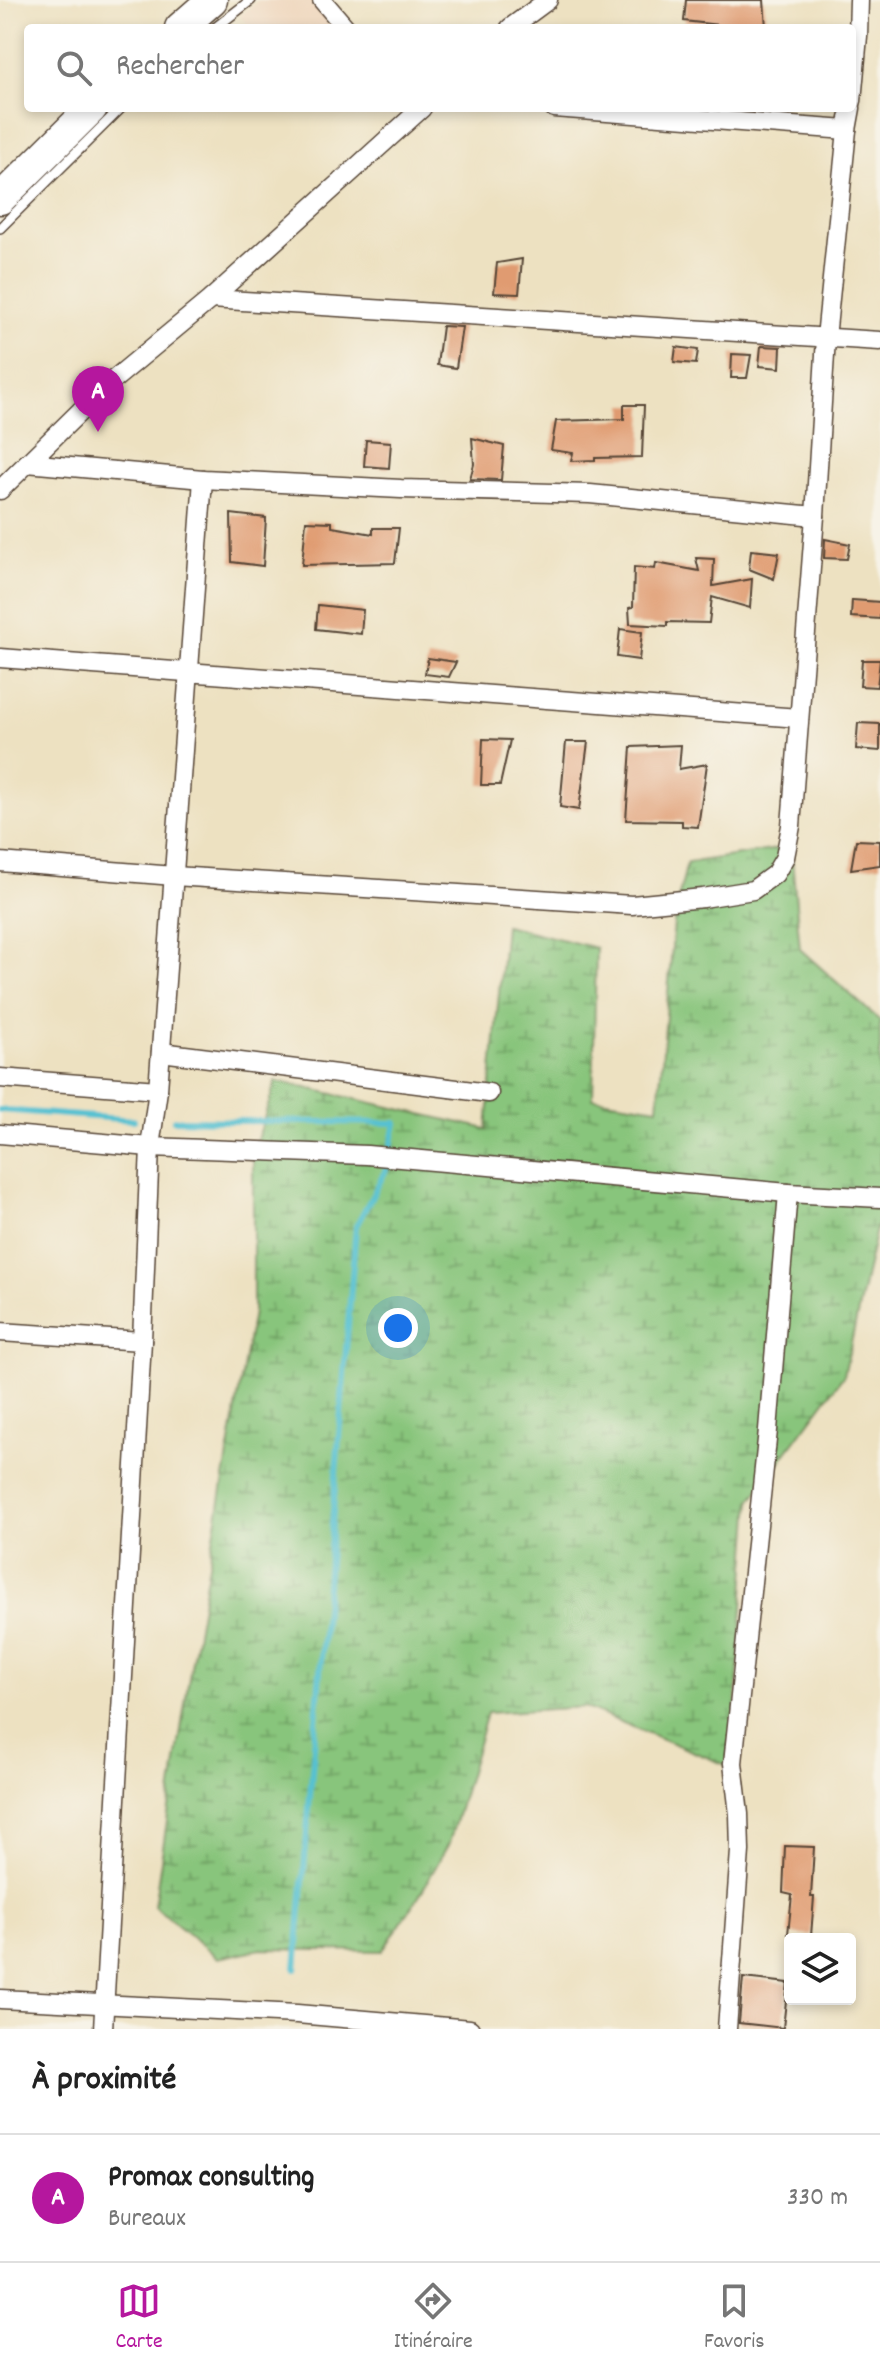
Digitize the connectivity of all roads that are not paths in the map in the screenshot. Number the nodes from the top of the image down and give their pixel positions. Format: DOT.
graph roads {
  1 [pos="212,0"];
  2 [pos="251,0"];
  3 [pos="322,0"];
  4 [pos="548,0"];
  5 [pos="859,0"];
  6 [pos="185,24"];
  7 [pos="220,24"];
  8 [pos="343,24"];
  9 [pos="515,24"];
  10 [pos="856,58"];
  11 [pos="88,112"];
  12 [pos="117,112"];
  13 [pos="415,112"];
  14 [pos="601,112"];
  15 [pos="850,112"];
  16 [pos="847,130"];
  17 [pos="0,199"];
  18 [pos="0,228"];
  19 [pos="211,299"];
  20 [pos="826,338"];
  21 [pos="880,341"];
  22 [pos="27,463"];
  23 [pos="203,479"];
  24 [pos="0,490"];
  25 [pos="815,516"];
  26 [pos="0,658"];
  27 [pos="190,673"];
  28 [pos="799,718"];
  29 [pos="0,862"];
  30 [pos="174,876"];
  31 [pos="161,1052"];
  32 [pos="0,1078"];
  33 [pos="158,1090"];
  34 [pos="489,1093"];
  35 [pos="0,1134"];
  36 [pos="150,1147"];
  37 [pos="788,1193"];
  38 [pos="880,1198"];
  39 [pos="0,1332"];
  40 [pos="142,1341"];
  41 [pos="0,1999"];
  42 [pos="105,2004"];
  43 [pos="103,2029"];
  44 [pos="470,2029"];
  45 [pos="727,2029"];
  1 -- 6 [label="highway"];
  2 -- 7 [label="lane"];
  3 -- 8 [label="street"];
  4 -- 9 [label="street"];
  5 -- 10 [label="street"];
  11 -- 17 [label="highway"];
  12 -- 18 [label="lane"];
  13 -- 19 [label="street"];
  14 -- 16 [label="street"];
  15 -- 16 [label="street"];
  16 -- 20 [label="street"];
  19 -- 20 [label="street"];
  19 -- 22 [label="street"];
  20 -- 21 [label="street"];
  20 -- 25 [label="street"];
  22 -- 23 [label="street"];
  22 -- 24 [label="street"];
  23 -- 25 [label="street"];
  23 -- 27 [label="street"];
  25 -- 28 [label="street"];
  26 -- 27 [label="street"];
  27 -- 28 [label="street"];
  27 -- 30 [label="street"];
  28 -- 30 [label="street"];
  29 -- 30 [label="street"];
  30 -- 31 [label="street"];
  31 -- 33 [label="street"];
  31 -- 34 [label="street"];
  32 -- 33 [label="street"];
  33 -- 36 [label="street"];
  35 -- 36 [label="street"];
  36 -- 37 [label="street"];
  36 -- 40 [label="street"];
  37 -- 38 [label="street"];
  37 -- 45 [label="street"];
  39 -- 40 [label="street"];
  40 -- 42 [label="street"];
  41 -- 42 [label="street"];
  42 -- 43 [label="street"];
  42 -- 44 [label="street"];
}
